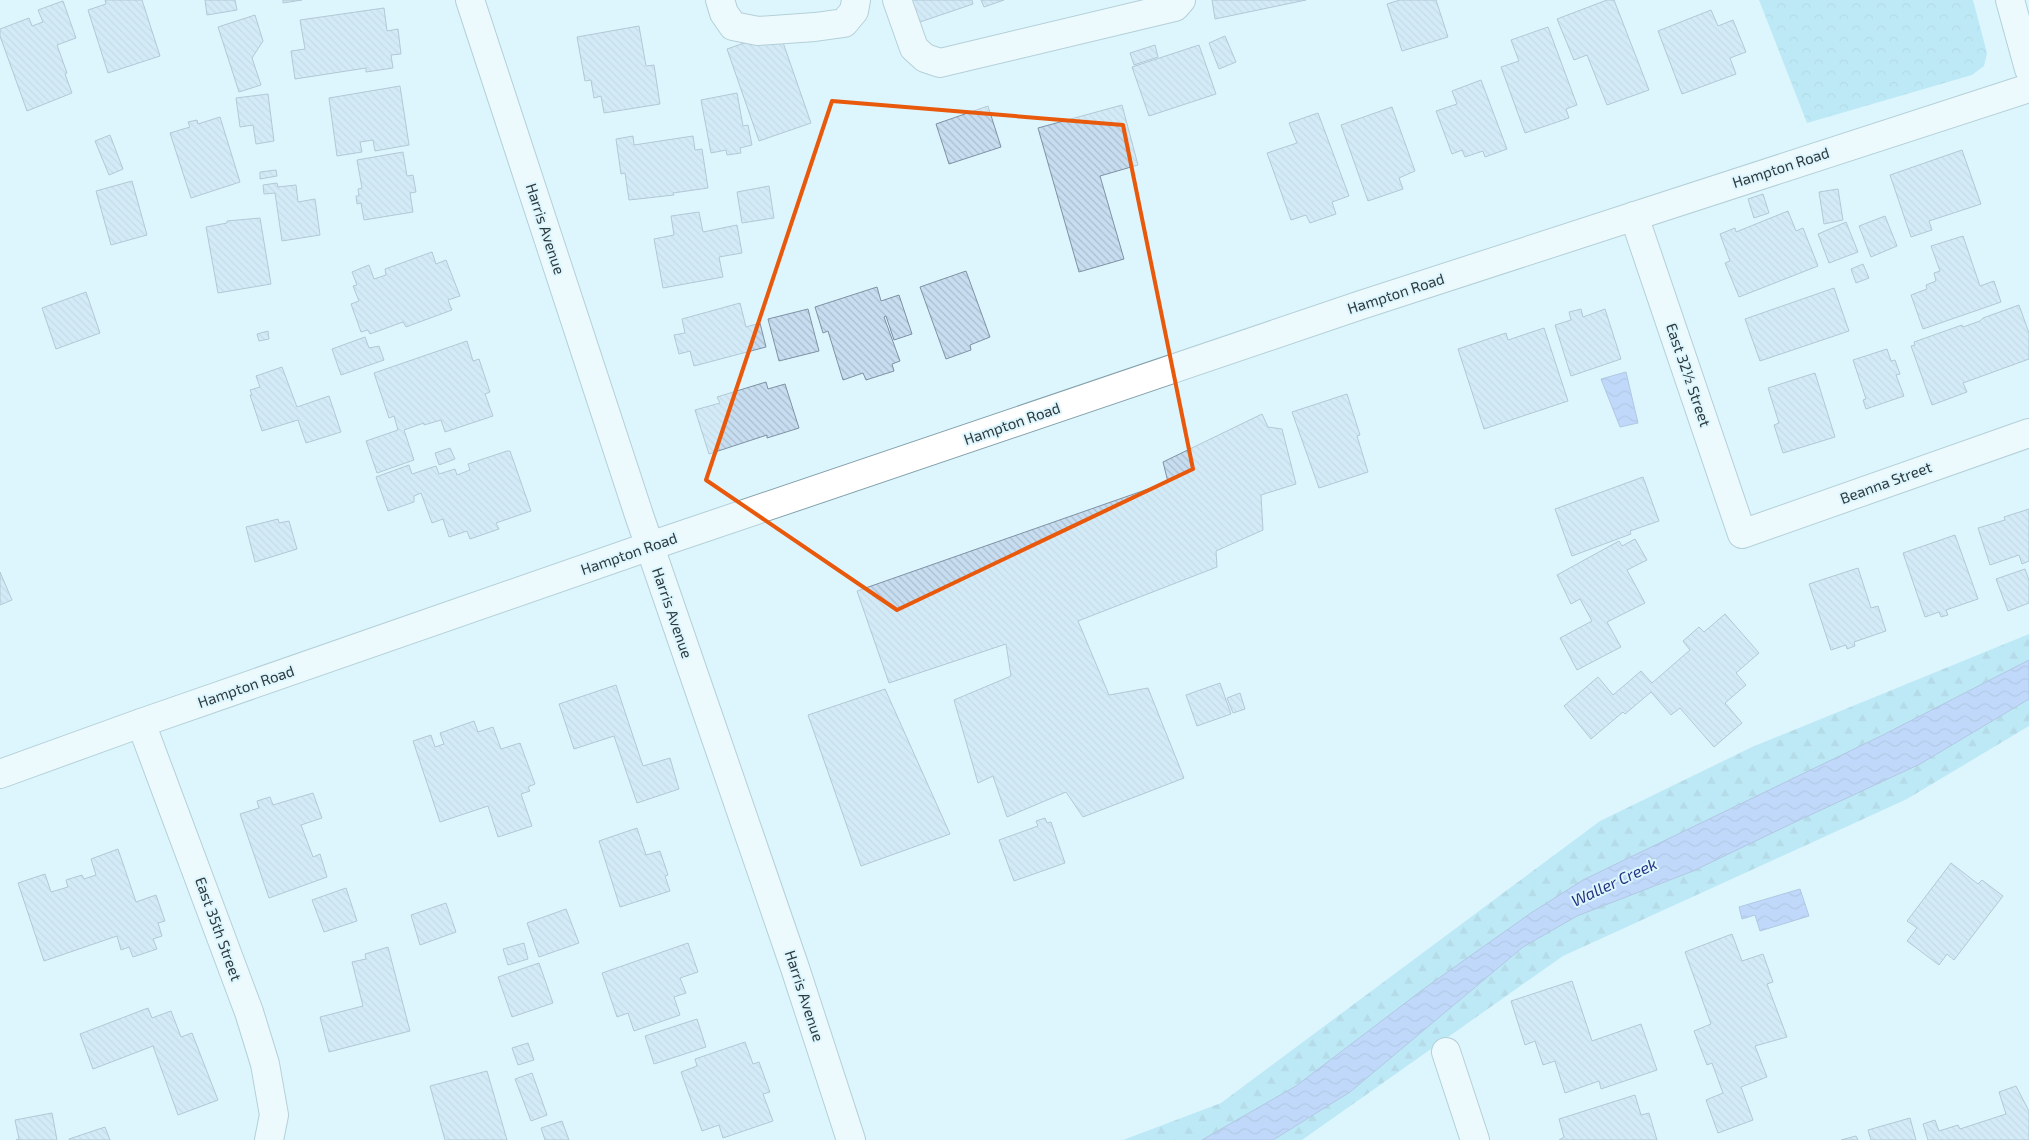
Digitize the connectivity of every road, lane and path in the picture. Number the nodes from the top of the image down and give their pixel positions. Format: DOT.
graph roads {
  1 [pos="470,0"];
  2 [pos="720,0"];
  3 [pos="856,0"];
  4 [pos="897,0"];
  5 [pos="1181,0"];
  6 [pos="2010,0"];
  7 [pos="2029,69"];
  8 [pos="2029,88"];
  9 [pos="1634,216"];
  10 [pos="2029,433"];
  11 [pos="1742,534"];
  12 [pos="650,546"];
  13 [pos="142,723"];
  14 [pos="0,774"];
  15 [pos="1446,1052"];
  16 [pos="268,1140"];
  17 [pos="851,1140"];
  18 [pos="1475,1140"];
  1 -- 12 [label="street, Harris Avenue"];
  2 -- 3 [label="street"];
  4 -- 5 [label="street"];
  6 -- 7 [label="street"];
  8 -- 9 [label="street, Hampton Road"];
  9 -- 11 [label="street, East 32½ Street"];
  9 -- 12 [label="street, Hampton Road"];
  10 -- 11 [label="street, Beanna Street"];
  12 -- 13 [label="street, Hampton Road"];
  12 -- 17 [label="street, Harris Avenue"];
  13 -- 14 [label="street, Hampton Road"];
  13 -- 16 [label="street, East 35th Street"];
  15 -- 18 [label="street"];
}
